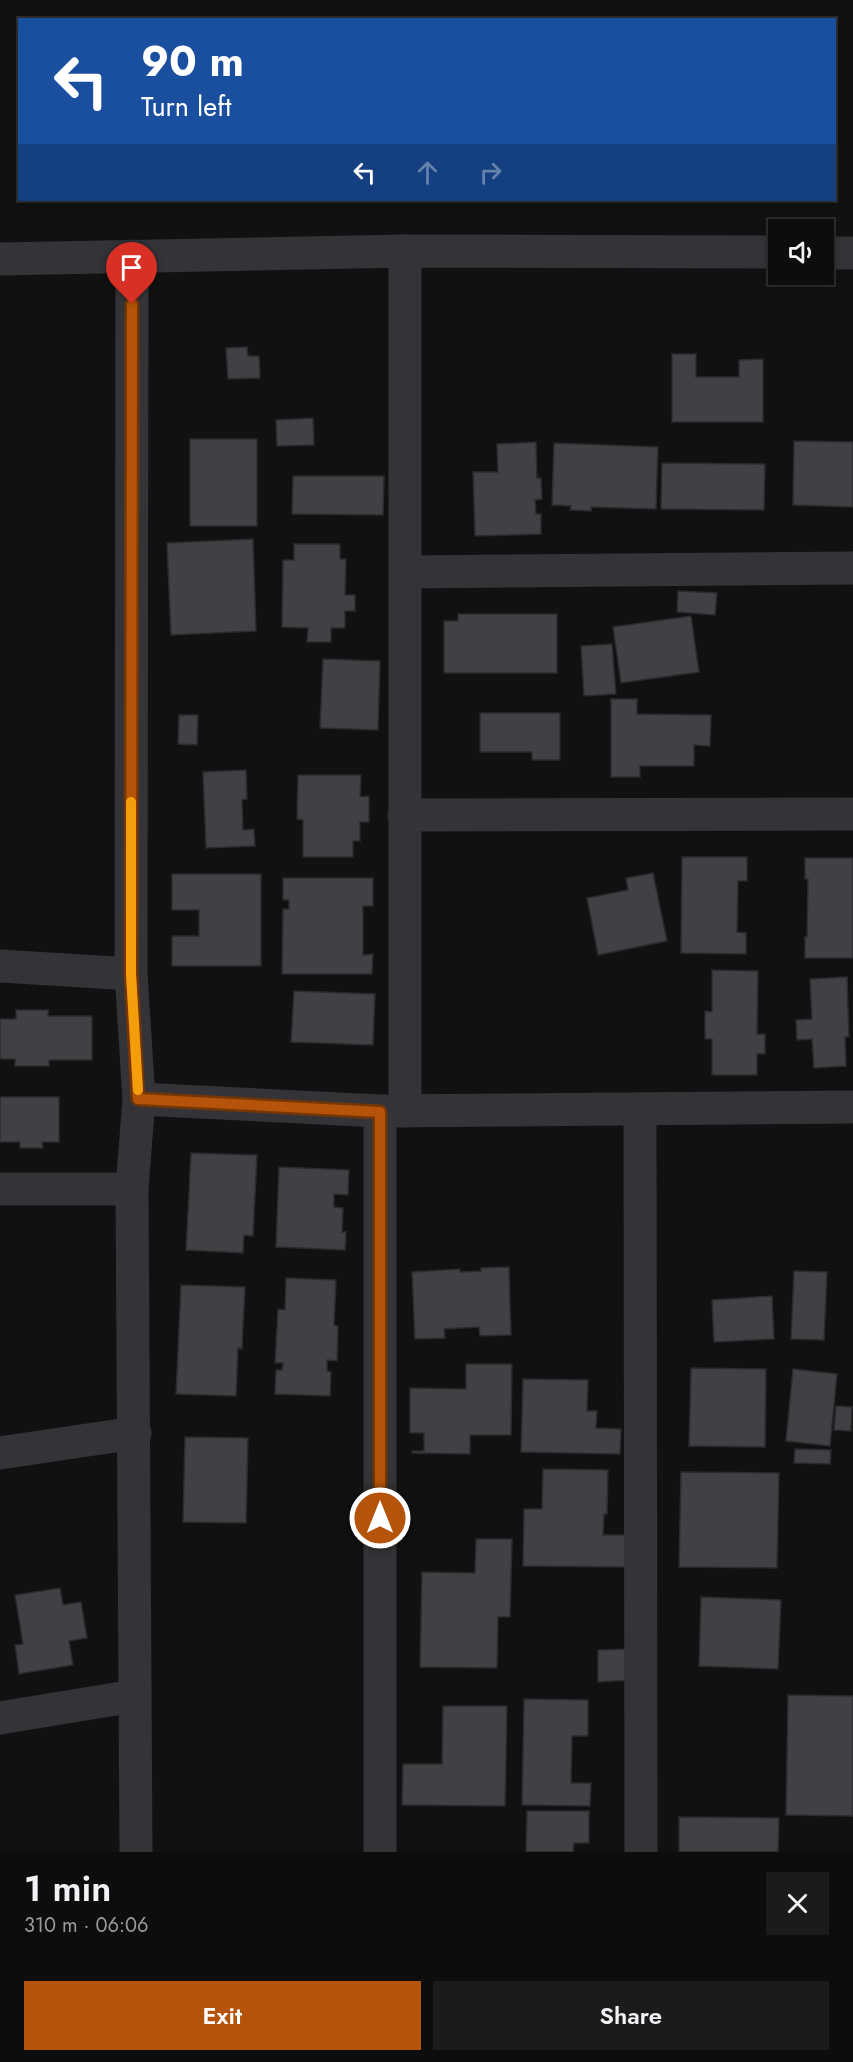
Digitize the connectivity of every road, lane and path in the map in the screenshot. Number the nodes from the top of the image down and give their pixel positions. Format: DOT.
graph roads {
  1 [pos="405,251"];
  2 [pos="768,252"];
  3 [pos="834,253"];
  4 [pos="853,253"];
  5 [pos="132,256"];
  6 [pos="0,260"];
  7 [pos="853,568"];
  8 [pos="406,572"];
  9 [pos="853,814"];
  10 [pos="404,815"];
  11 [pos="0,966"];
  12 [pos="131,974"];
  13 [pos="138,1099"];
  14 [pos="853,1107"];
  15 [pos="640,1109"];
  16 [pos="392,1111"];
  17 [pos="0,1189"];
  18 [pos="132,1189"];
  19 [pos="135,1433"];
  20 [pos="0,1453"];
  21 [pos="134,1696"];
  22 [pos="0,1718"];
  23 [pos="136,1852"];
  24 [pos="380,1852"];
  25 [pos="641,1852"];
  1 -- 2 [label="street"];
  1 -- 5 [label="street"];
  1 -- 8 [label="street"];
  3 -- 4 [label="street"];
  5 -- 6 [label="street"];
  5 -- 12 [label="street"];
  7 -- 8 [label="street"];
  8 -- 10 [label="street"];
  9 -- 10 [label="street"];
  10 -- 16 [label="street"];
  11 -- 12 [label="street"];
  12 -- 13 [label="street"];
  13 -- 16 [label="street"];
  13 -- 18 [label="street"];
  14 -- 15 [label="street"];
  15 -- 16 [label="street"];
  15 -- 25 [label="street"];
  16 -- 24 [label="street"];
  17 -- 18 [label="street"];
  18 -- 19 [label="street"];
  19 -- 20 [label="street"];
  19 -- 21 [label="street"];
  21 -- 22 [label="street"];
  21 -- 23 [label="street"];
}
